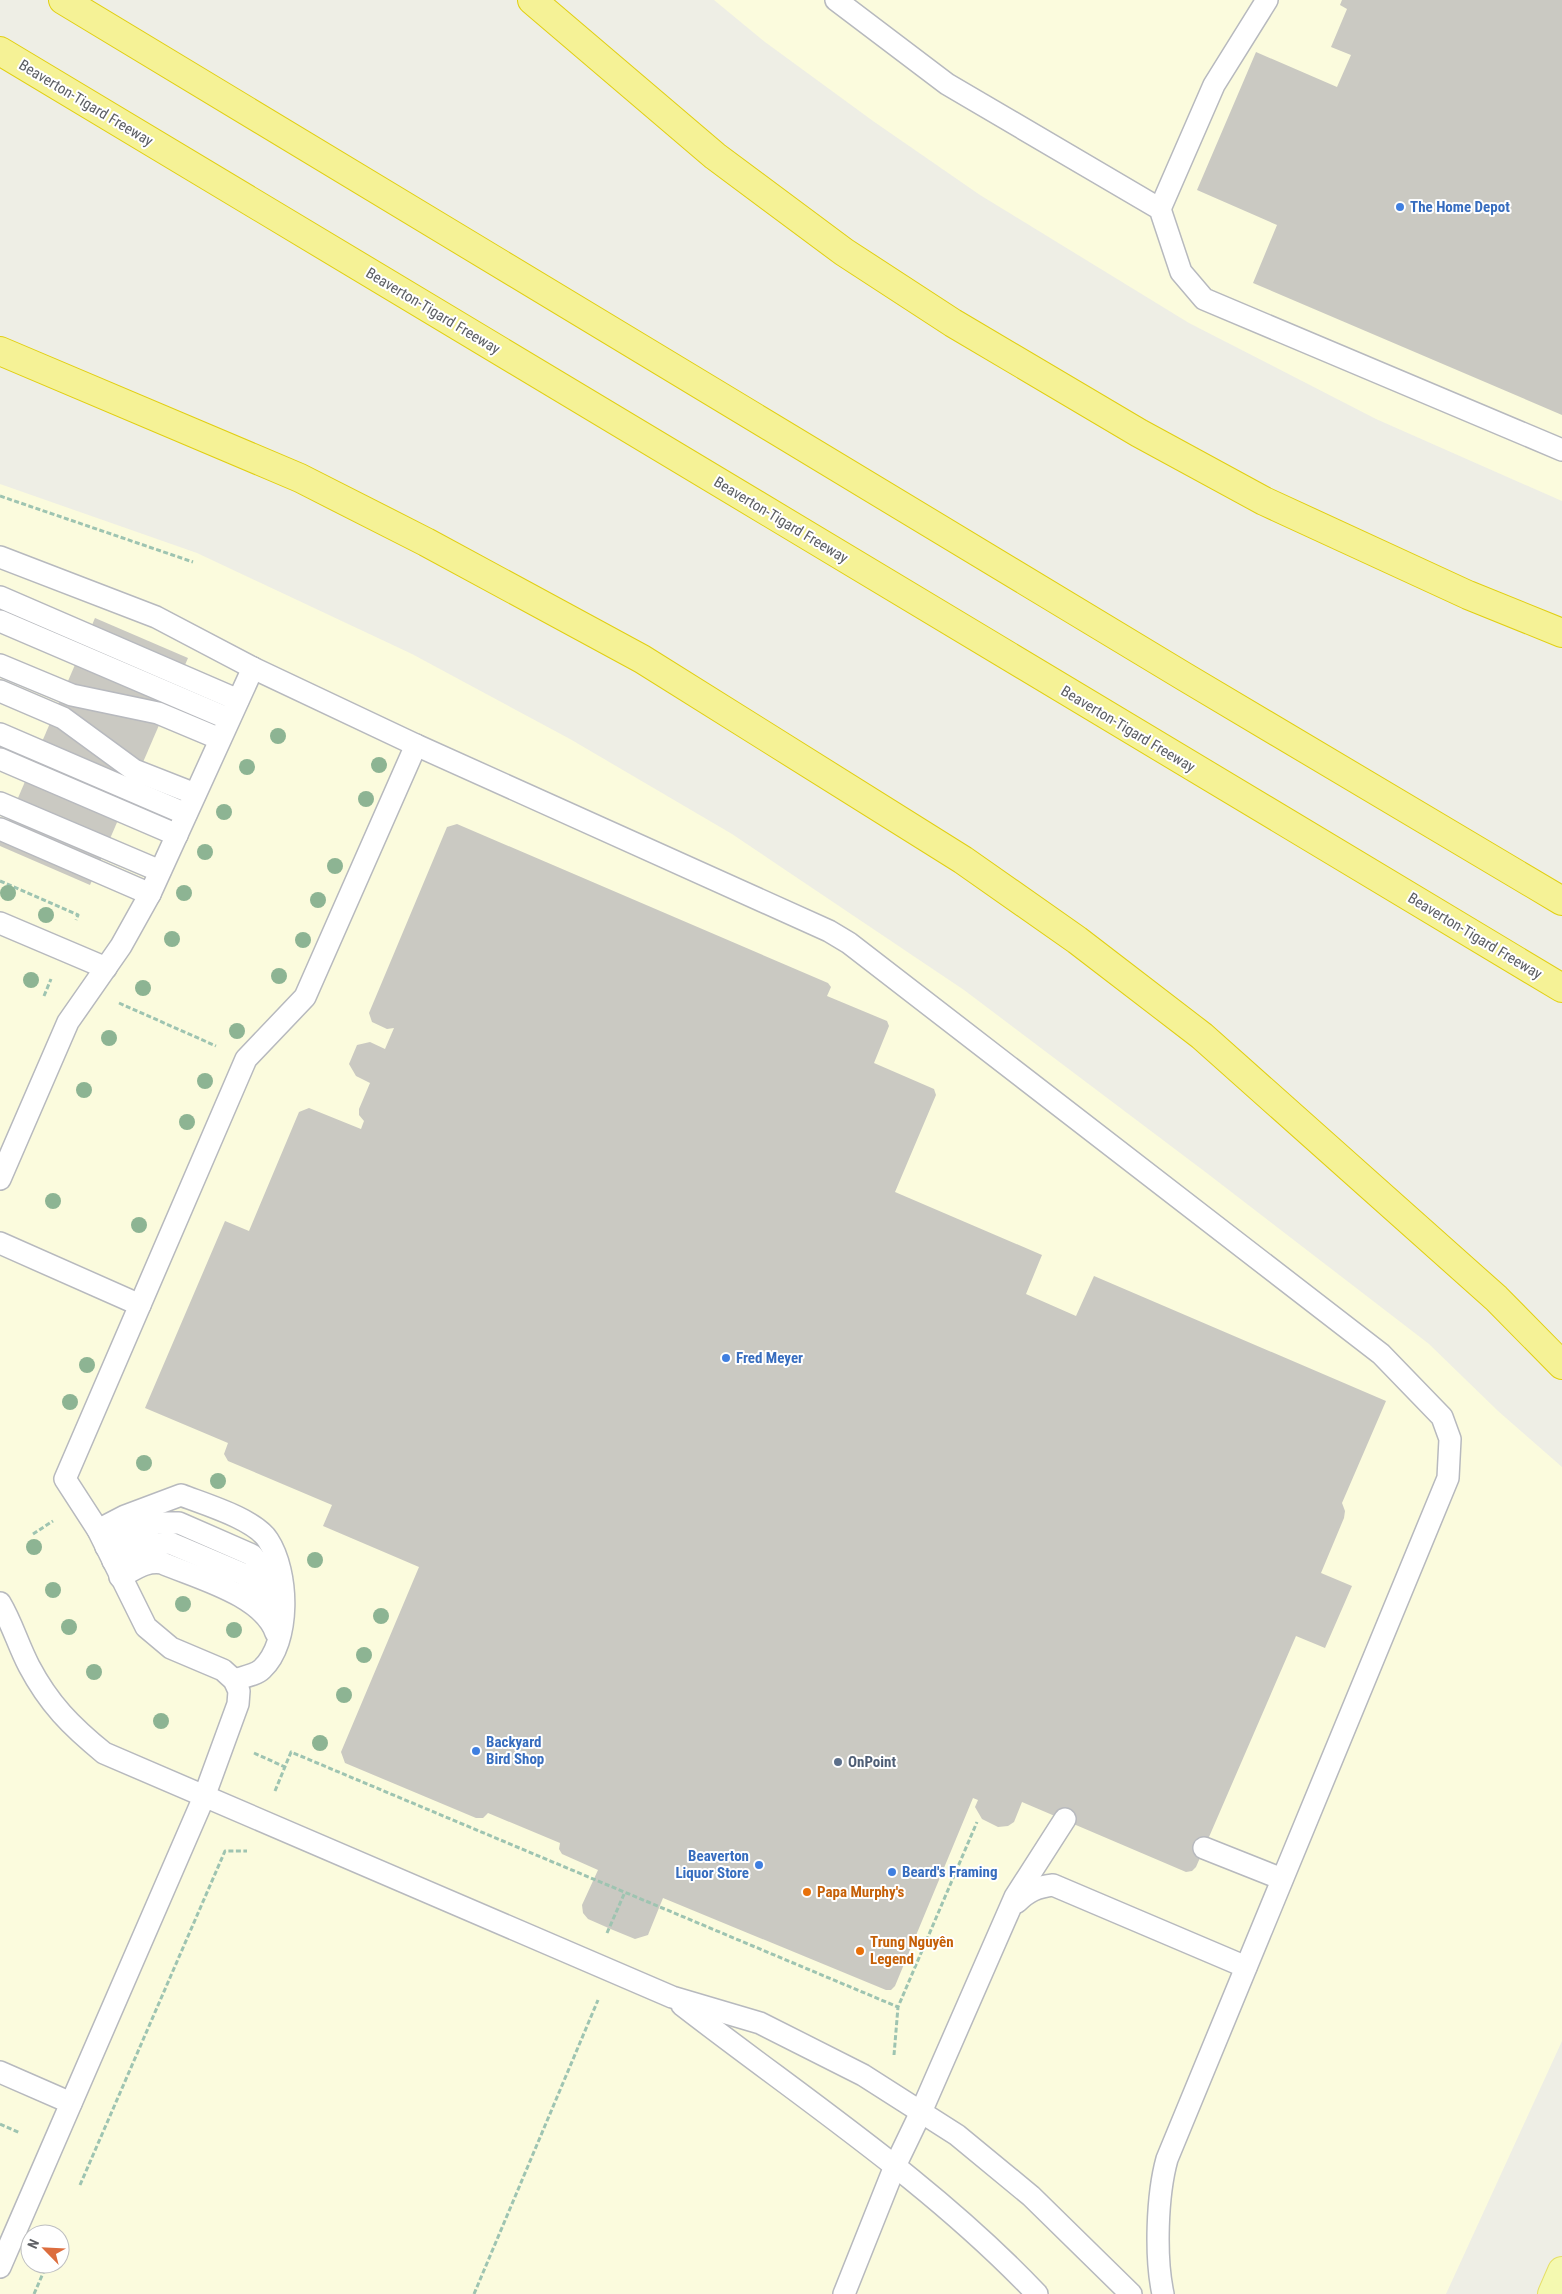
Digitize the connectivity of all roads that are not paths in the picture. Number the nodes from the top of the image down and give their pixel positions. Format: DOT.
graph roads {
  1 [pos="63,0"];
  2 [pos="532,0"];
  3 [pos="836,0"];
  4 [pos="1267,0"];
  5 [pos="0,51"];
  6 [pos="1160,209"];
  7 [pos="0,351"];
  8 [pos="1562,450"];
  9 [pos="0,557"];
  10 [pos="0,598"];
  11 [pos="0,622"];
  12 [pos="1562,633"];
  13 [pos="0,665"];
  14 [pos="253,668"];
  15 [pos="0,691"];
  16 [pos="234,710"];
  17 [pos="0,734"];
  18 [pos="220,739"];
  19 [pos="416,745"];
  20 [pos="0,759"];
  21 [pos="195,794"];
  22 [pos="0,803"];
  23 [pos="186,814"];
  24 [pos="0,829"];
  25 [pos="177,835"];
  26 [pos="160,872"];
  27 [pos="150,894"];
  28 [pos="1562,901"];
  29 [pos="0,923"];
  30 [pos="106,968"];
  31 [pos="1562,988"];
  32 [pos="0,1179"];
  33 [pos="0,1243"];
  34 [pos="140,1305"];
  35 [pos="1562,1365"];
  36 [pos="109,1554"];
  37 [pos="0,1603"];
  38 [pos="282,1618"];
  39 [pos="280,1643"];
  40 [pos="234,1680"];
  41 [pos="204,1797"];
  42 [pos="1064,1819"];
  43 [pos="1204,1848"];
  44 [pos="1282,1879"];
  45 [pos="1009,1910"];
  46 [pos="1246,1967"];
  47 [pos="672,1997"];
  48 [pos="0,2072"];
  49 [pos="72,2103"];
  50 [pos="921,2112"];
  51 [pos="896,2166"];
  52 [pos="0,2268"];
  53 [pos="1562,2272"];
  54 [pos="844,2294"];
  55 [pos="1037,2294"];
  56 [pos="1131,2294"];
  57 [pos="1163,2294"];
  58 [pos="1552,2294"];
  1 -- 28 [label="highway"];
  2 -- 12 [label="highway"];
  3 -- 6 [label="lane"];
  4 -- 6 [label="lane"];
  5 -- 31 [label="highway, Beaverton-Tigard Freeway"];
  6 -- 8 [label="lane"];
  7 -- 35 [label="highway"];
  9 -- 14 [label="lane"];
  10 -- 16 [label="lane"];
  11 -- 16 [label="lane"];
  13 -- 18 [label="lane"];
  14 -- 16 [label="lane"];
  14 -- 19 [label="lane"];
  15 -- 21 [label="lane"];
  16 -- 18 [label="lane"];
  17 -- 23 [label="lane"];
  18 -- 21 [label="lane"];
  19 -- 34 [label="lane"];
  19 -- 44 [label="lane"];
  20 -- 25 [label="lane"];
  21 -- 23 [label="lane"];
  22 -- 26 [label="lane"];
  23 -- 25 [label="lane"];
  24 -- 27 [label="lane"];
  25 -- 26 [label="lane"];
  26 -- 27 [label="lane"];
  27 -- 30 [label="lane"];
  29 -- 30 [label="lane"];
  30 -- 32 [label="lane"];
  33 -- 34 [label="lane"];
  34 -- 36 [label="lane"];
  36 -- 38 [label="lane"];
  36 -- 38 [label="lane"];
  36 -- 39 [label="lane"];
  36 -- 40 [label="lane"];
  37 -- 41 [label="lane"];
  38 -- 39 [label="lane"];
  39 -- 40 [label="lane"];
  40 -- 41 [label="lane"];
  41 -- 47 [label="lane"];
  41 -- 49 [label="lane"];
  42 -- 45 [label="lane"];
  43 -- 44 [label="lane"];
  44 -- 46 [label="lane"];
  45 -- 46 [label="lane"];
  45 -- 50 [label="lane"];
  46 -- 57 [label="lane"];
  47 -- 50 [label="lane"];
  47 -- 51 [label="lane"];
  48 -- 49 [label="lane"];
  49 -- 52 [label="lane"];
  50 -- 51 [label="lane"];
  50 -- 56 [label="lane"];
  51 -- 54 [label="lane"];
  51 -- 55 [label="lane"];
  53 -- 58 [label="main road"];
}
